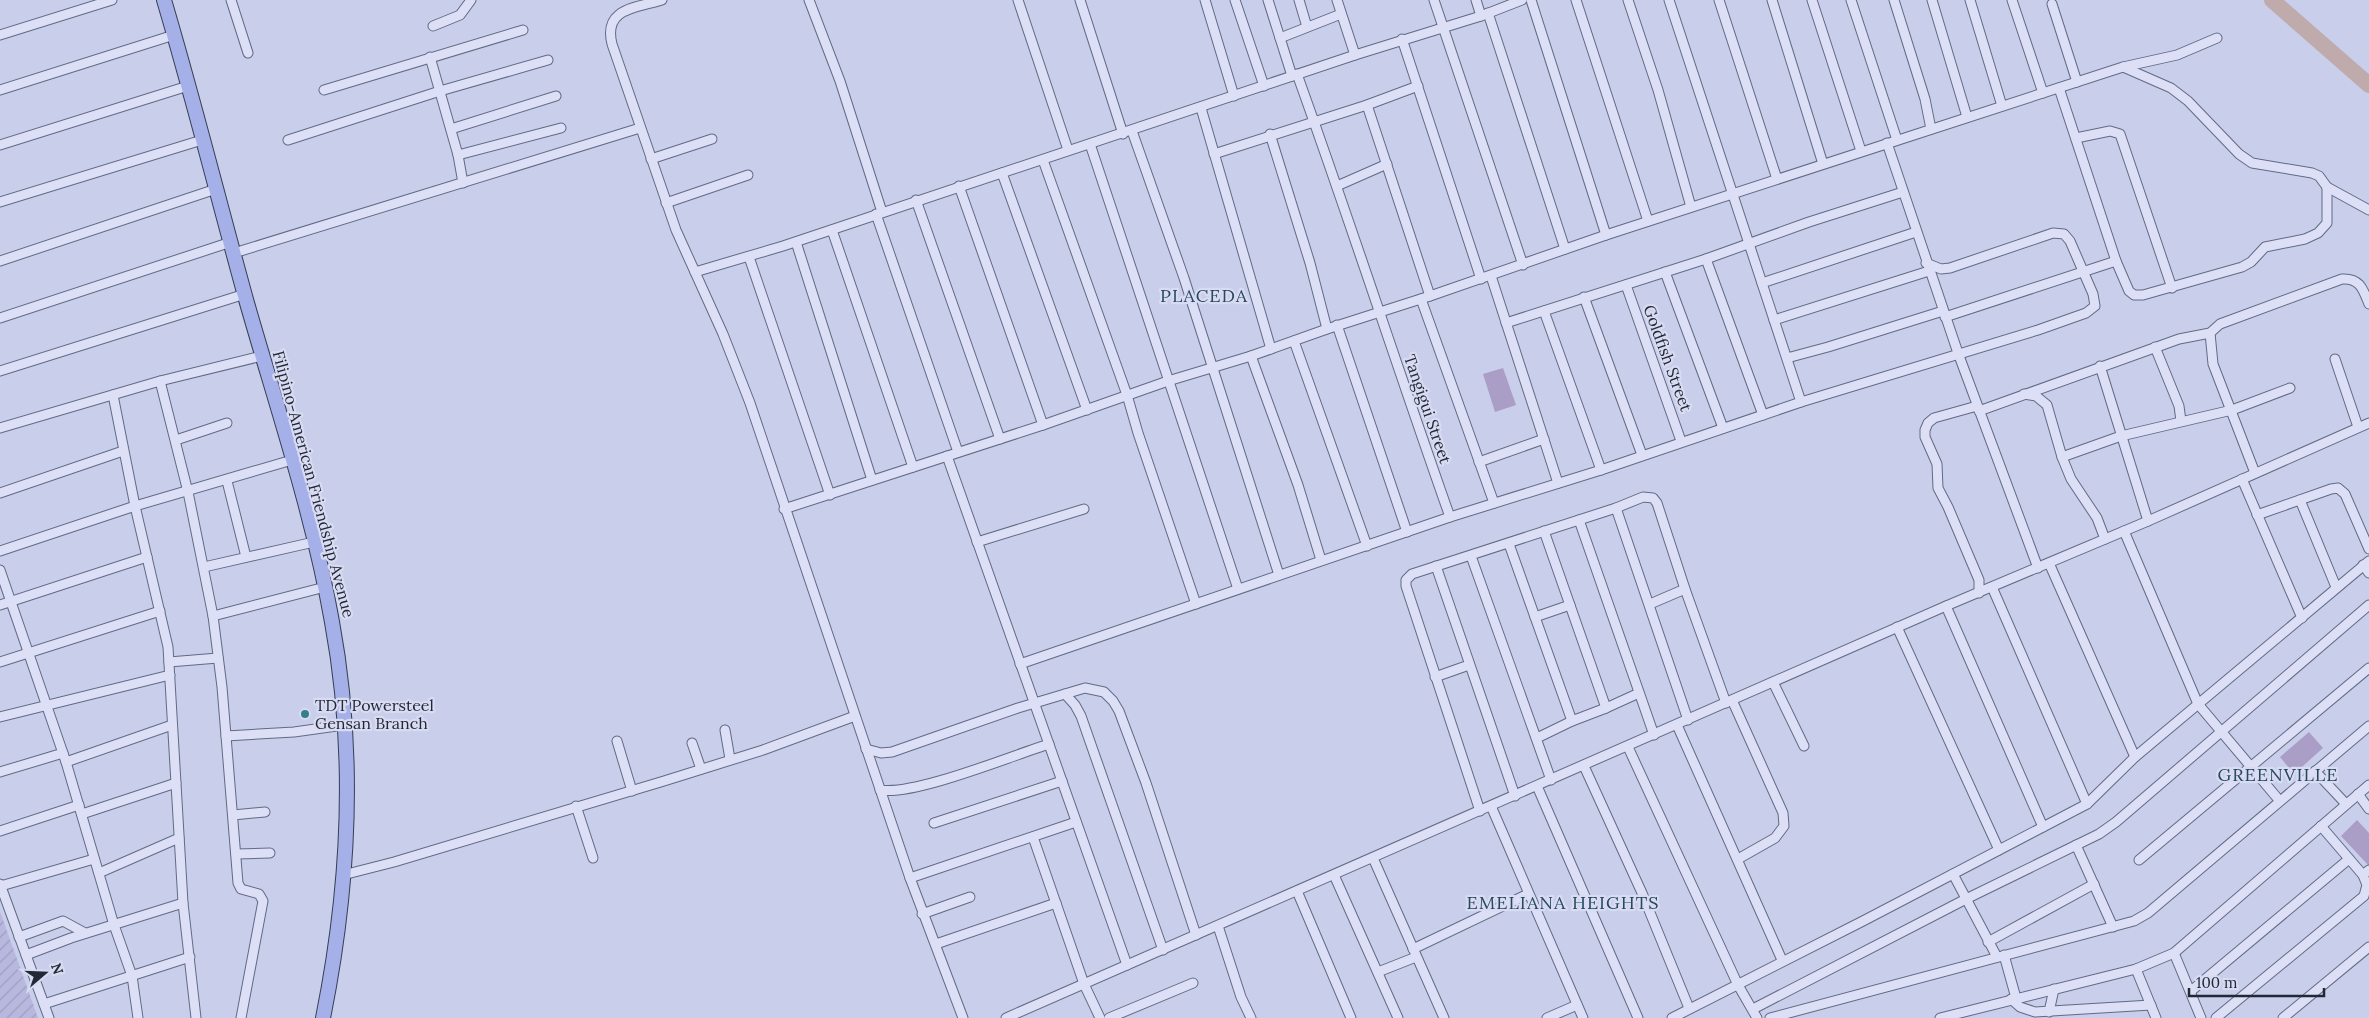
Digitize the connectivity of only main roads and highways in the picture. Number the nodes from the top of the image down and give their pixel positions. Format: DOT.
graph roads {
  1 [pos="164,0"];
  2 [pos="323,1018"];
  1 -- 2 [label="main road, Filipino-American Friendship Avenue"];
}
